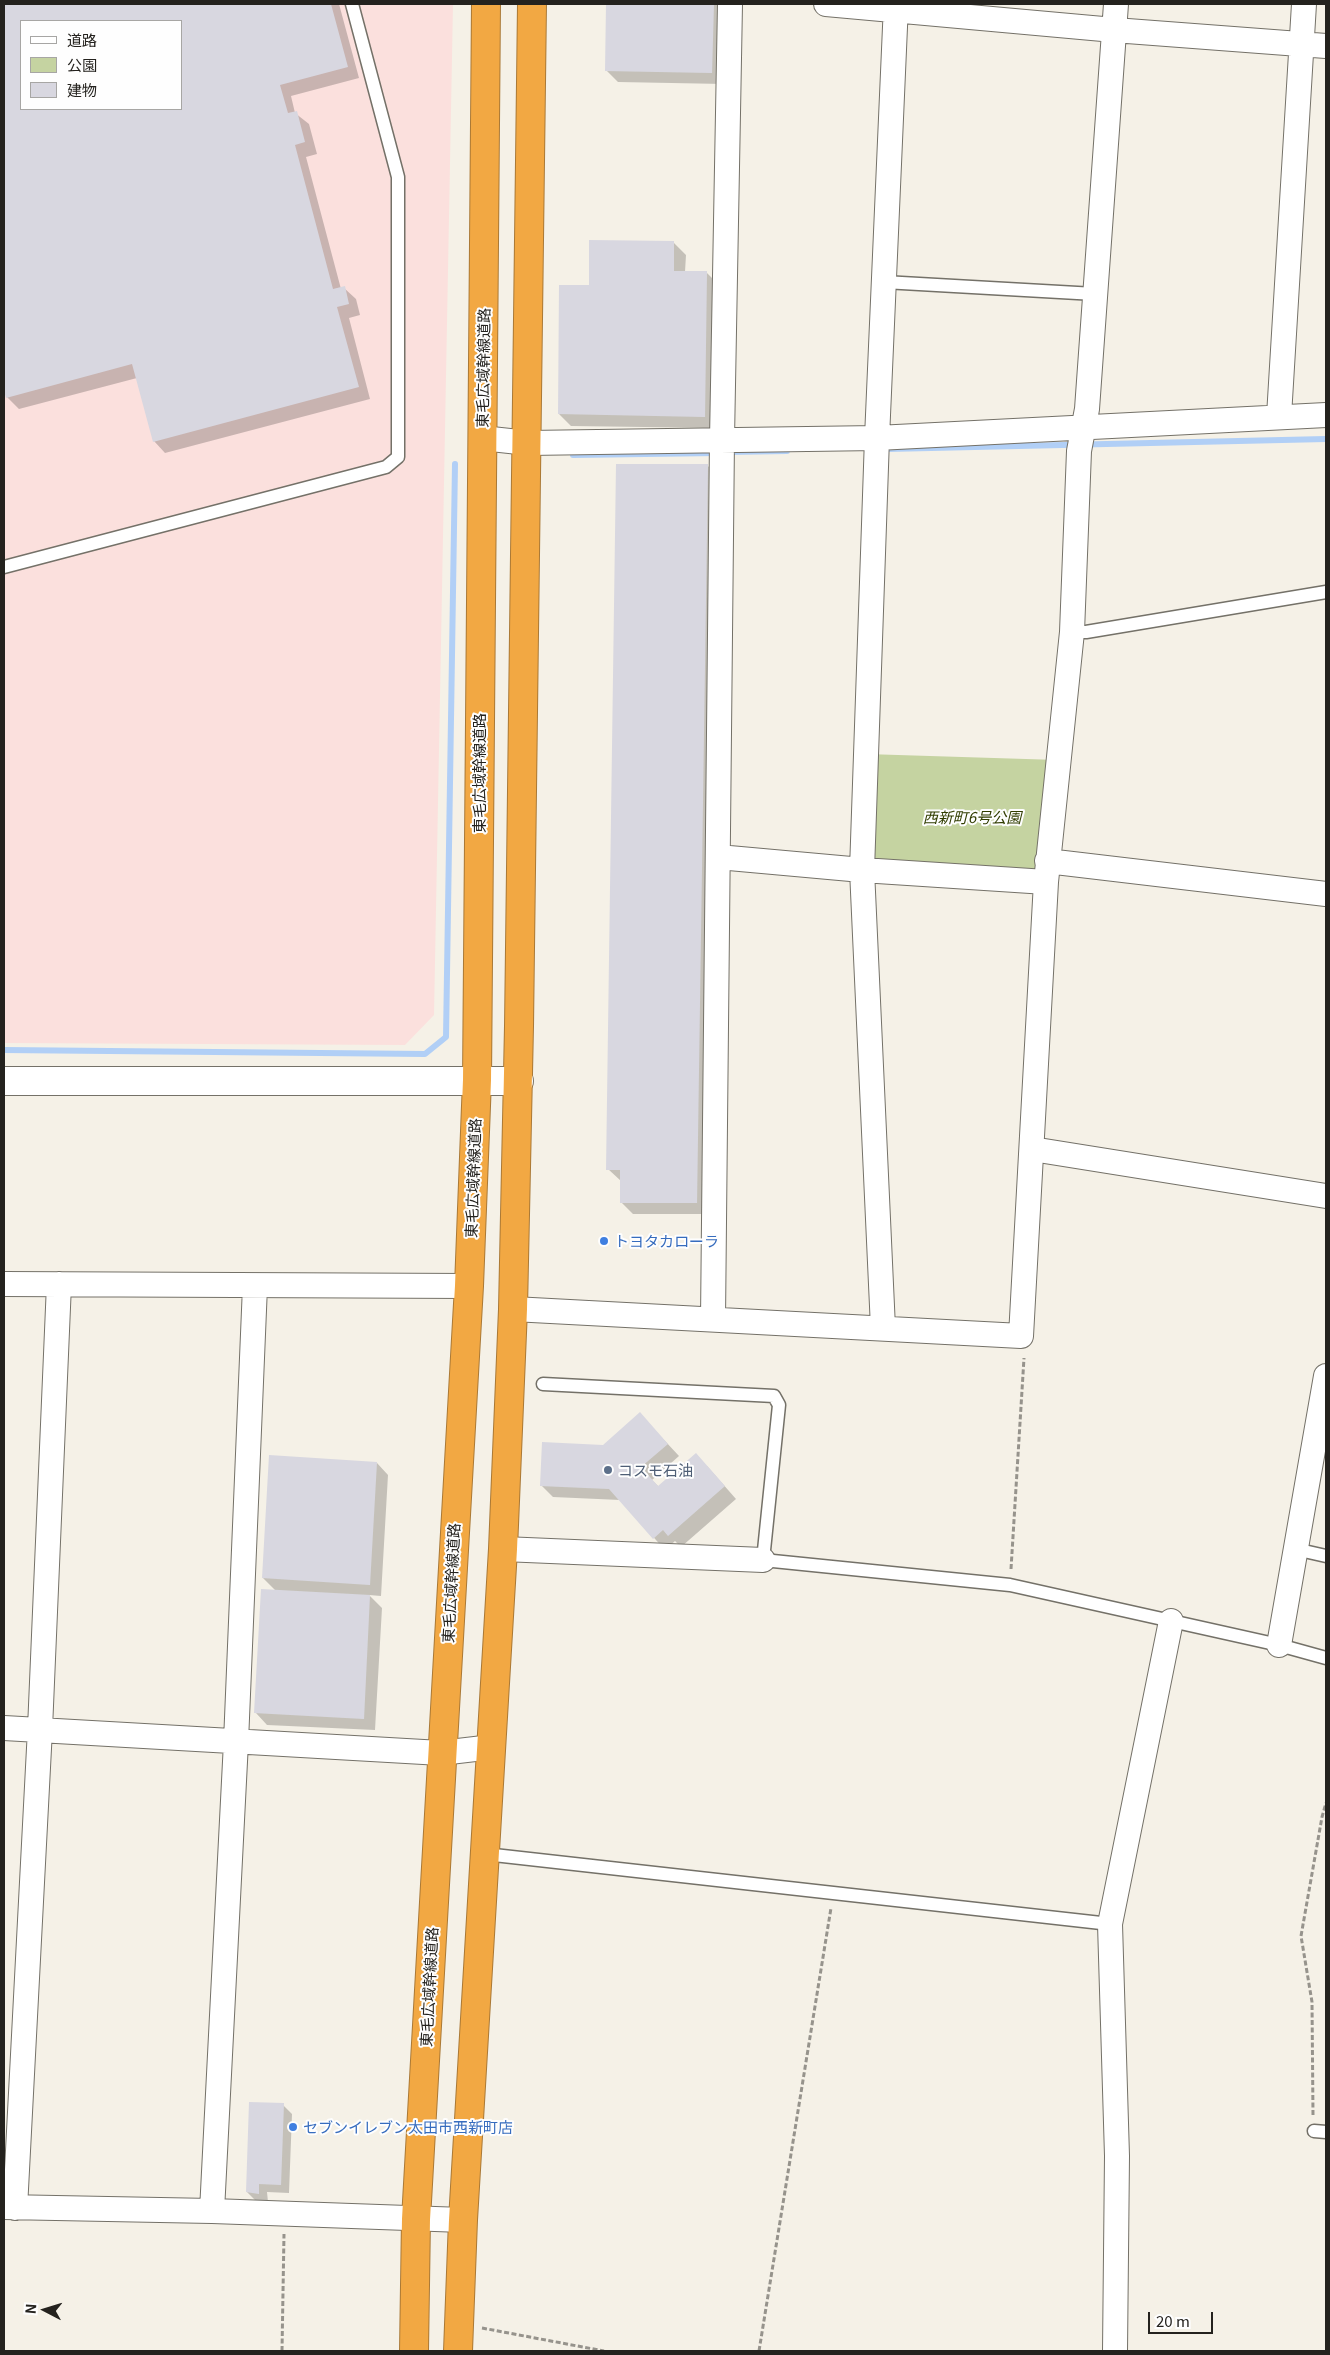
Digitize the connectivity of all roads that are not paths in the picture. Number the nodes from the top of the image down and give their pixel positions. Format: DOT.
graph roads {
  1 [pos="352,4"];
  2 [pos="486,4"];
  3 [pos="532,4"];
  4 [pos="730,4"];
  5 [pos="826,4"];
  6 [pos="1116,4"];
  7 [pos="1304,4"];
  8 [pos="896,6"];
  9 [pos="1114,30"];
  10 [pos="1301,44"];
  11 [pos="1326,46"];
  12 [pos="884,282"];
  13 [pos="1095,294"];
  14 [pos="1326,414"];
  15 [pos="1279,416"];
  16 [pos="1083,428"];
  17 [pos="482,438"];
  18 [pos="877,438"];
  19 [pos="722,439"];
  20 [pos="528,443"];
  21 [pos="4,567"];
  22 [pos="1326,592"];
  23 [pos="1072,632"];
  24 [pos="718,857"];
  25 [pos="862,870"];
  26 [pos="1046,871"];
  27 [pos="1326,894"];
  28 [pos="477,1080"];
  29 [pos="4,1081"];
  30 [pos="518,1081"];
  31 [pos="1032,1148"];
  32 [pos="1326,1196"];
  33 [pos="4,1284"];
  34 [pos="59,1284"];
  35 [pos="255,1286"];
  36 [pos="469,1286"];
  37 [pos="513,1308"];
  38 [pos="713,1319"];
  39 [pos="883,1328"];
  40 [pos="1326,1376"];
  41 [pos="543,1384"];
  42 [pos="503,1549"];
  43 [pos="1295,1549"];
  44 [pos="1326,1556"];
  45 [pos="763,1560"];
  46 [pos="1171,1621"];
  47 [pos="1279,1645"];
  48 [pos="1326,1658"];
  49 [pos="4,1728"];
  50 [pos="40,1729"];
  51 [pos="236,1742"];
  52 [pos="492,1747"];
  53 [pos="441,1753"];
  54 [pos="485,1854"];
  55 [pos="1110,1924"];
  56 [pos="10,2208"];
  57 [pos="212,2211"];
  58 [pos="416,2219"];
  59 [pos="463,2220"];
  60 [pos="414,2351"];
  61 [pos="458,2351"];
  62 [pos="1115,2351"];
  1 -- 21 [label="lane"];
  2 -- 17 [label="highway, 東毛広域幹線道路"];
  3 -- 20 [label="highway"];
  4 -- 19 [label="street"];
  5 -- 8 [label="street"];
  6 -- 9 [label="street"];
  7 -- 10 [label="street"];
  8 -- 9 [label="street"];
  8 -- 12 [label="street"];
  9 -- 10 [label="street"];
  9 -- 13 [label="street"];
  10 -- 11 [label="street"];
  10 -- 15 [label="street"];
  12 -- 13 [label="lane"];
  12 -- 18 [label="street"];
  13 -- 16 [label="street"];
  14 -- 15 [label="street"];
  15 -- 16 [label="street"];
  16 -- 18 [label="street"];
  16 -- 23 [label="street"];
  17 -- 20 [label="street"];
  17 -- 28 [label="highway, 東毛広域幹線道路"];
  18 -- 19 [label="street"];
  18 -- 25 [label="street"];
  19 -- 20 [label="street"];
  19 -- 24 [label="street"];
  20 -- 30 [label="highway"];
  22 -- 23 [label="lane"];
  23 -- 26 [label="street"];
  24 -- 25 [label="street"];
  24 -- 38 [label="street"];
  25 -- 26 [label="street"];
  25 -- 39 [label="street"];
  26 -- 27 [label="street"];
  26 -- 31 [label="street"];
  28 -- 29 [label="street"];
  28 -- 30 [label="street"];
  28 -- 36 [label="highway, 東毛広域幹線道路"];
  30 -- 37 [label="highway"];
  31 -- 32 [label="street"];
  31 -- 39 [label="street"];
  33 -- 34 [label="street"];
  34 -- 35 [label="street"];
  34 -- 50 [label="street"];
  35 -- 36 [label="street"];
  35 -- 51 [label="street"];
  36 -- 53 [label="highway, 東毛広域幹線道路"];
  37 -- 38 [label="street"];
  37 -- 42 [label="highway"];
  38 -- 39 [label="street"];
  40 -- 43 [label="street"];
  41 -- 45 [label="lane"];
  42 -- 45 [label="street"];
  42 -- 52 [label="highway"];
  43 -- 44 [label="lane"];
  43 -- 47 [label="street"];
  45 -- 46 [label="lane"];
  46 -- 47 [label="lane"];
  46 -- 55 [label="street"];
  47 -- 48 [label="lane"];
  49 -- 50 [label="street"];
  50 -- 51 [label="street"];
  50 -- 56 [label="street"];
  51 -- 53 [label="street"];
  51 -- 57 [label="street"];
  52 -- 53 [label="street"];
  52 -- 54 [label="highway"];
  53 -- 58 [label="highway, 東毛広域幹線道路"];
  54 -- 55 [label="lane"];
  54 -- 59 [label="highway"];
  55 -- 62 [label="street"];
  56 -- 57 [label="street"];
  57 -- 58 [label="street"];
  58 -- 59 [label="street"];
  58 -- 60 [label="highway, 東毛広域幹線道路"];
  59 -- 61 [label="highway"];
}
